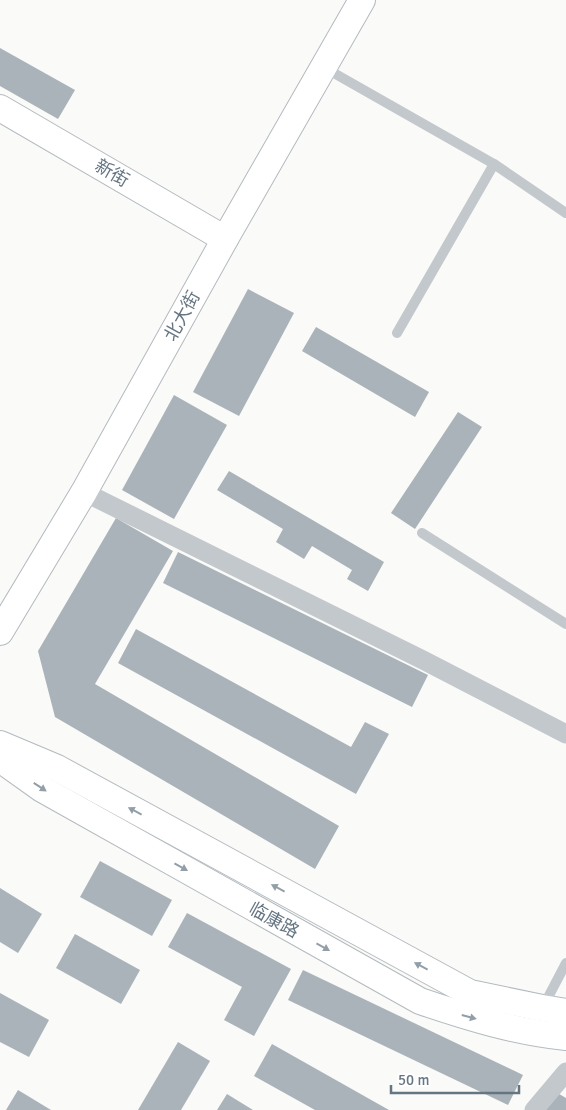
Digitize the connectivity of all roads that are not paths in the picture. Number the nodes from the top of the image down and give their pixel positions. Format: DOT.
graph roads {
  1 [pos="362,0"];
  2 [pos="324,67"];
  3 [pos="0,108"];
  4 [pos="494,164"];
  5 [pos="566,213"];
  6 [pos="225,239"];
  7 [pos="396,333"];
  8 [pos="84,492"];
  9 [pos="422,533"];
  10 [pos="566,624"];
  11 [pos="0,632"];
  12 [pos="566,734"];
  13 [pos="0,744"];
  14 [pos="0,759"];
  15 [pos="566,963"];
  16 [pos="554,1010"];
  17 [pos="566,1037"];
  18 [pos="566,1072"];
  19 [pos="534,1110"];
  1 -- 2 [label="main road, 北大街"];
  2 -- 4 [label="lane"];
  2 -- 6 [label="main road, 北大街"];
  3 -- 6 [label="main road, 新街"];
  4 -- 5 [label="lane"];
  4 -- 7 [label="lane"];
  6 -- 8 [label="main road, 北大街"];
  8 -- 11 [label="main road, 北大街"];
  8 -- 12 [label="street"];
  9 -- 10 [label="lane"];
  16 -- 13 [label="main road, 临康路, one-way"];
  14 -- 17 [label="main road, 临康路, one-way"];
  15 -- 16 [label="lane"];
  18 -- 19 [label="street"];
}
